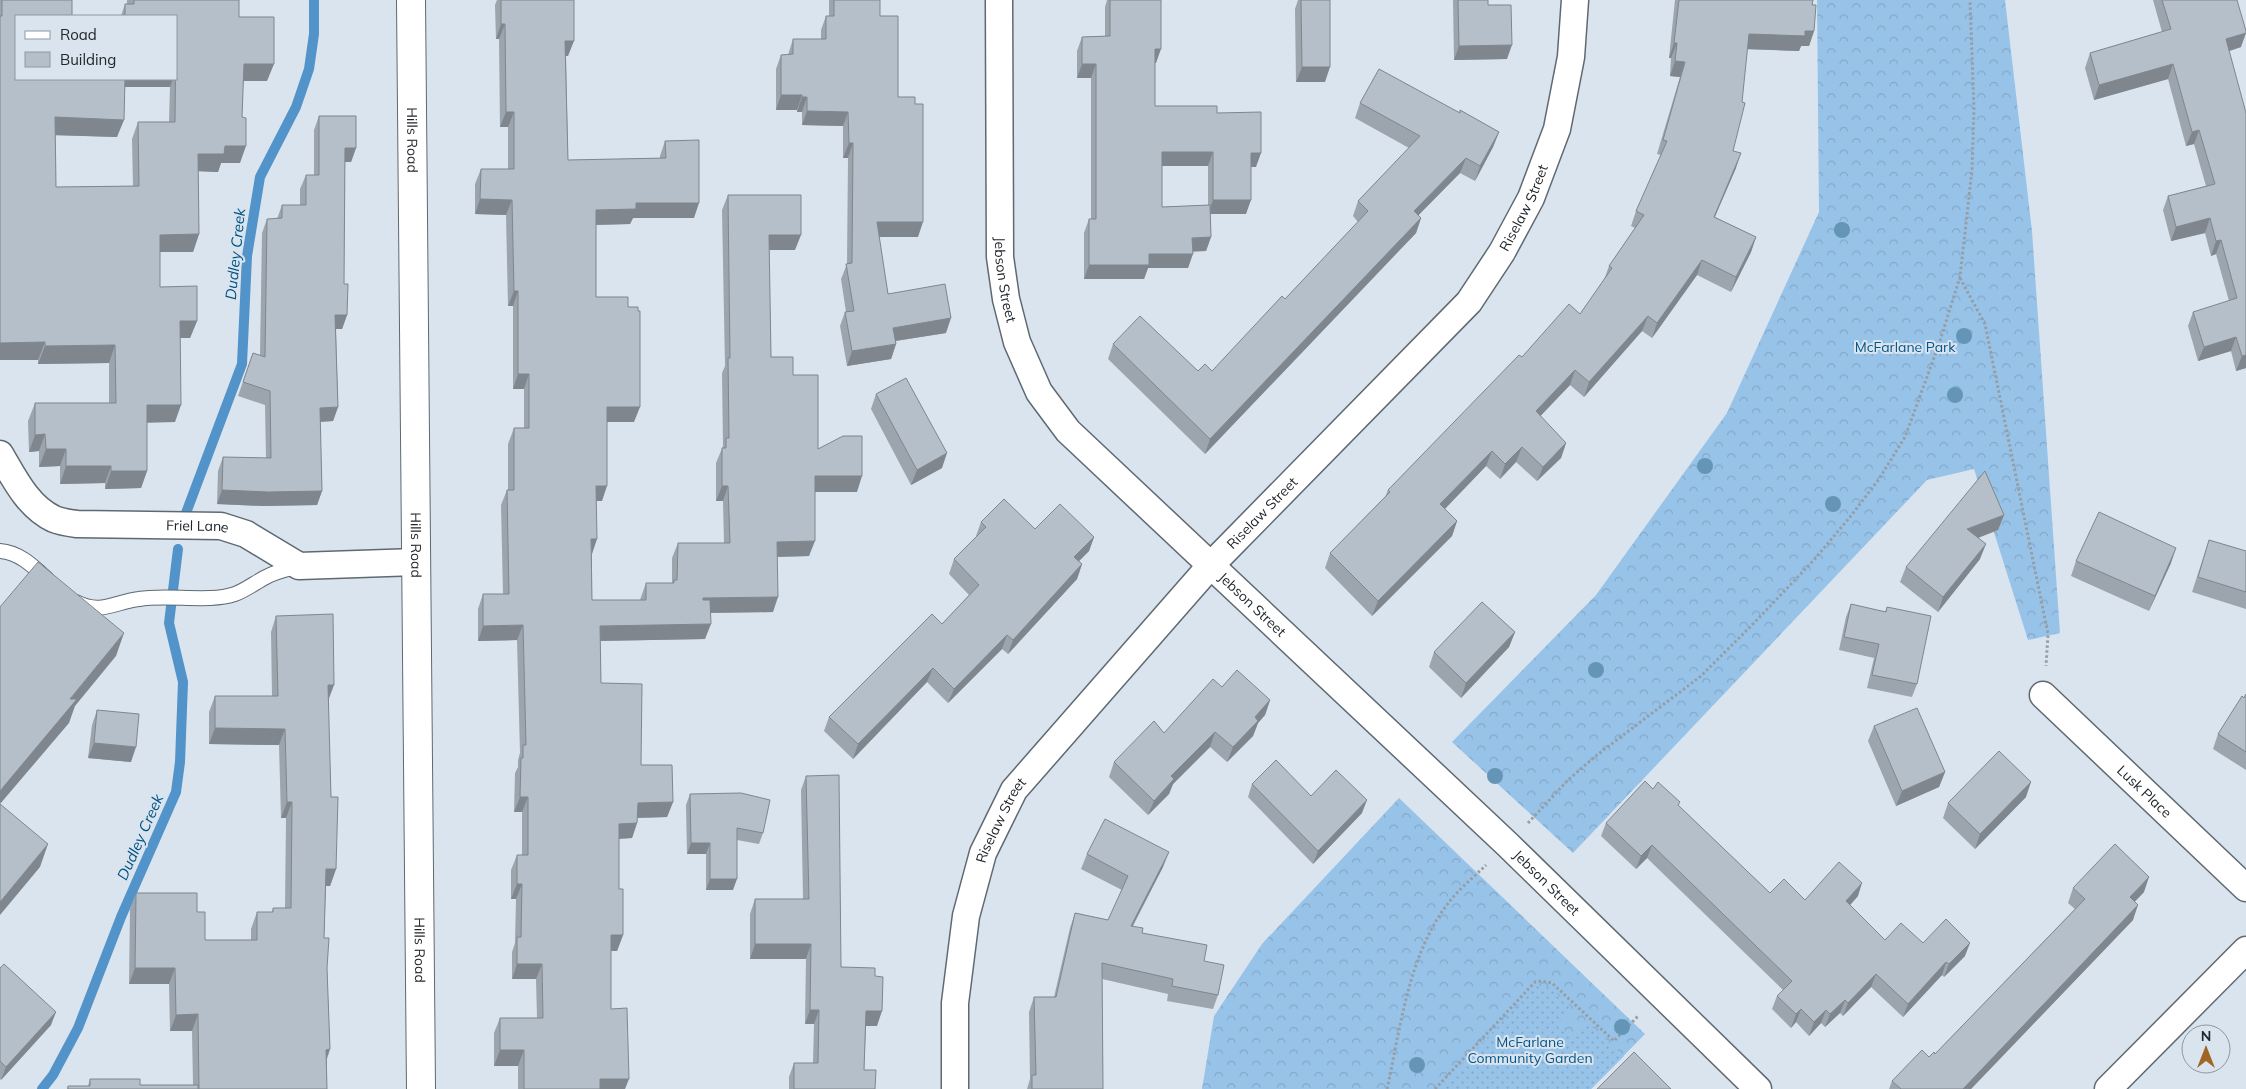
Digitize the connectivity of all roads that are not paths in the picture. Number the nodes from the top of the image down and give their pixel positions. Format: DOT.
graph roads {
  1 [pos="411,0"];
  2 [pos="999,0"];
  3 [pos="1575,0"];
  4 [pos="0,454"];
  5 [pos="0,551"];
  6 [pos="416,562"];
  7 [pos="1211,565"];
  8 [pos="299,566"];
  9 [pos="2044,695"];
  10 [pos="2246,888"];
  11 [pos="2246,950"];
  12 [pos="421,1089"];
  13 [pos="955,1089"];
  14 [pos="1758,1089"];
  15 [pos="2108,1089"];
  1 -- 6 [label="main road, Hills Road"];
  2 -- 7 [label="street, Jebson Street"];
  3 -- 7 [label="street, Riselaw Street"];
  4 -- 8 [label="street, Friel Lane"];
  5 -- 8 [label="lane"];
  6 -- 8 [label="street"];
  6 -- 12 [label="main road, Hills Road"];
  7 -- 13 [label="street, Riselaw Street"];
  7 -- 14 [label="street, Jebson Street"];
  9 -- 10 [label="street, Lusk Place"];
  11 -- 15 [label="street"];
}
